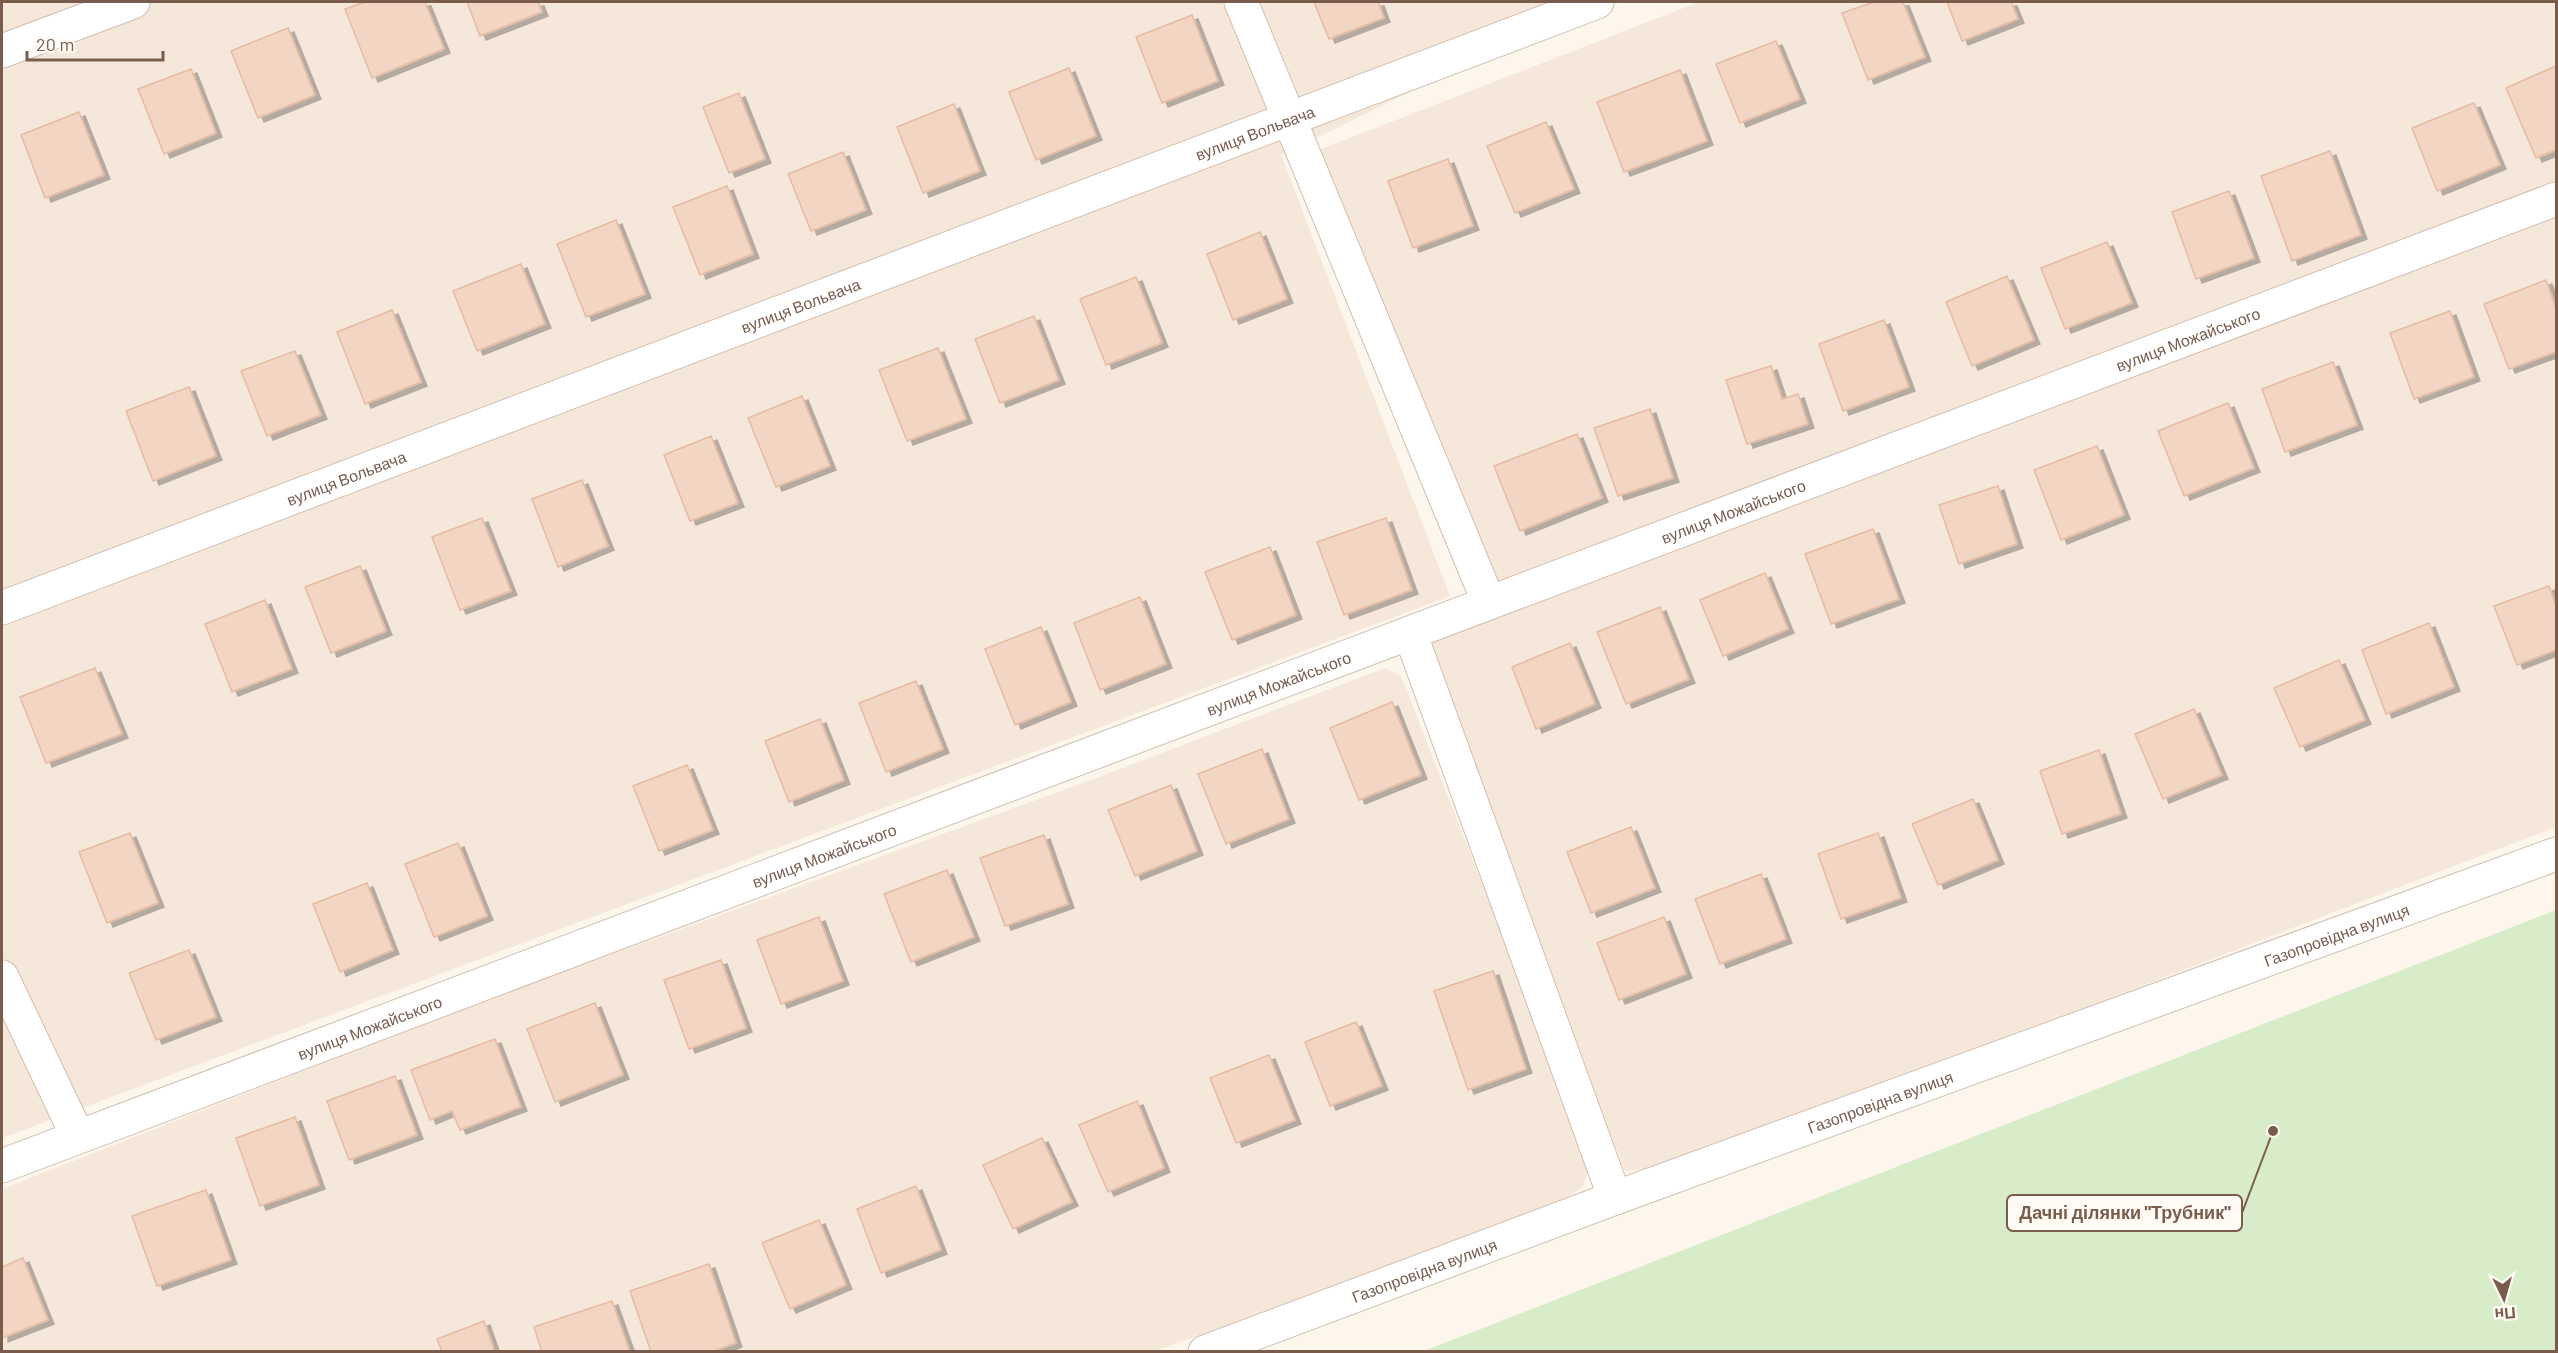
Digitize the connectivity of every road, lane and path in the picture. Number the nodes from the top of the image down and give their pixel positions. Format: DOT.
graph roads {
  1 [pos="133,2"];
  2 [pos="1241,2"];
  3 [pos="1597,2"];
  4 [pos="2,51"];
  5 [pos="1288,119"];
  6 [pos="2556,199"];
  7 [pos="1489,603"];
  8 [pos="2,608"];
  9 [pos="1410,633"];
  10 [pos="2556,854"];
  11 [pos="2,977"];
  12 [pos="78,1137"];
  13 [pos="2,1166"];
  14 [pos="1615,1198"];
  15 [pos="1205,1352"];
  1 -- 4 [label="street"];
  2 -- 5 [label="street"];
  3 -- 5 [label="street, вулиця Вольвача"];
  5 -- 7 [label="street"];
  5 -- 8 [label="street, вулиця Вольвача"];
  6 -- 7 [label="street, вулиця Можайського"];
  7 -- 9 [label="street, вулиця Можайського"];
  9 -- 12 [label="street, вулиця Можайського"];
  9 -- 14 [label="street"];
  10 -- 14 [label="street, Газопровідна вулиця"];
  11 -- 12 [label="street"];
  12 -- 13 [label="street, вулиця Можайського"];
  14 -- 15 [label="street, Газопровідна вулиця"];
}
